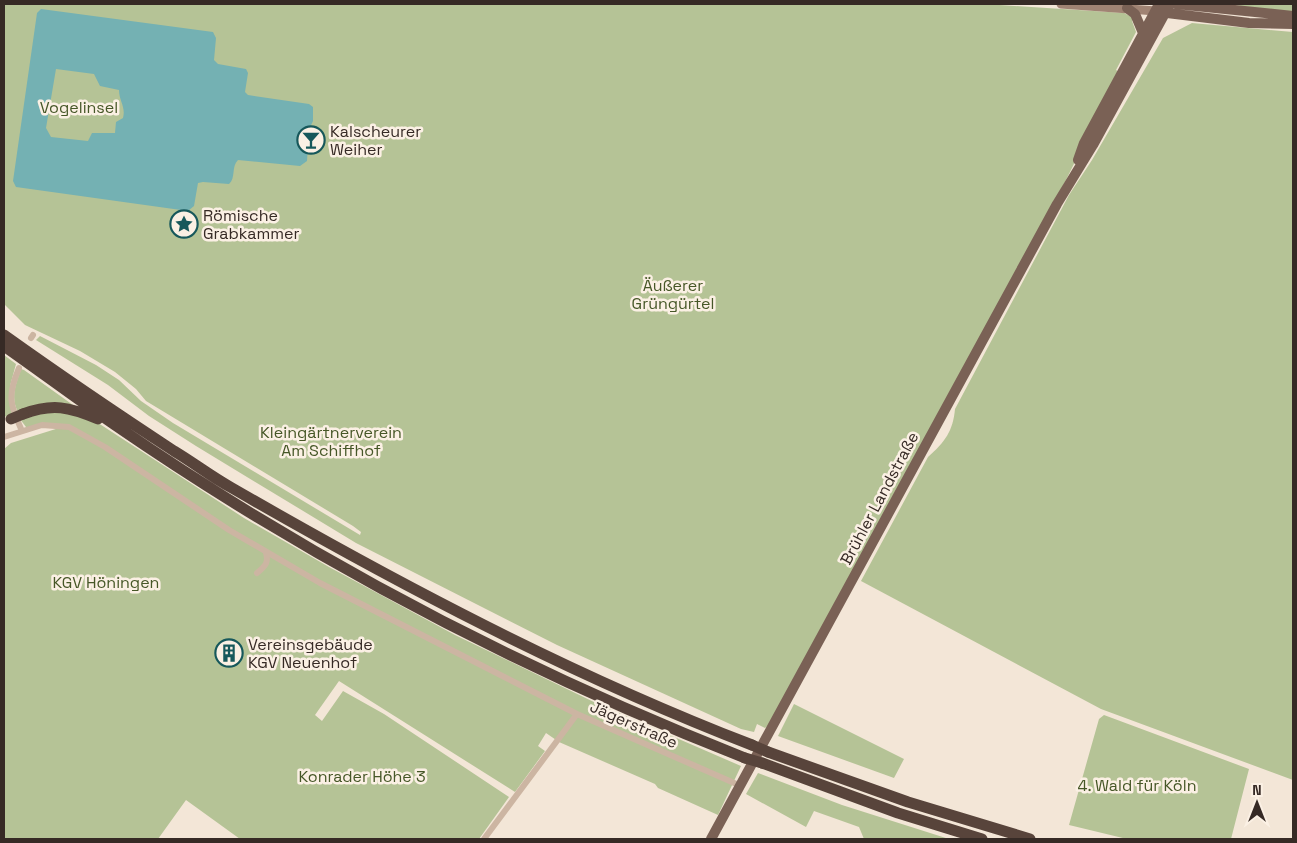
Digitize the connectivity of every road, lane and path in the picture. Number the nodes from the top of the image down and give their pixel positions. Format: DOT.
graph roads {
  1 [pos="1061,4"];
  2 [pos="1176,4"];
  3 [pos="1205,5"];
  4 [pos="1127,8"];
  5 [pos="1162,8"];
  6 [pos="1293,16"];
  7 [pos="1193,17"];
  8 [pos="1293,24"];
  9 [pos="1148,32"];
  10 [pos="4,326"];
  11 [pos="4,335"];
  12 [pos="4,346"];
  13 [pos="19,368"];
  14 [pos="8,420"];
  15 [pos="116,426"];
  16 [pos="22,431"];
  17 [pos="4,437"];
  18 [pos="268,507"];
  19 [pos="266,553"];
  20 [pos="257,573"];
  21 [pos="576,714"];
  22 [pos="740,786"];
  23 [pos="484,839"];
  24 [pos="711,839"];
  25 [pos="982,839"];
  26 [pos="1030,839"];
  1 -- 4 [label="main road"];
  2 -- 3 [label="main road"];
  3 -- 6 [label="main road"];
  4 -- 5 [label="main road"];
  4 -- 9 [label="main road"];
  5 -- 7 [label="main road"];
  5 -- 9 [label="main road, Brühler Landstraße"];
  7 -- 8 [label="main road"];
  7 -- 9 [label="main road"];
  9 -- 22 [label="main road, Brühler Landstraße"];
  10 -- 18 [label="highway"];
  11 -- 18 [label="highway"];
  12 -- 15 [label="highway"];
  13 -- 16 [label="street"];
  14 -- 15 [label="highway, bridge"];
  15 -- 25 [label="highway, bridge"];
  16 -- 17 [label="street"];
  16 -- 19 [label="street"];
  18 -- 26 [label="highway, bridge"];
  19 -- 20 [label="street"];
  19 -- 21 [label="street"];
  21 -- 22 [label="street, Jägerstraße"];
  21 -- 23 [label="street, Jägerstraße"];
  22 -- 24 [label="main road, Brühler Landstraße"];
}
